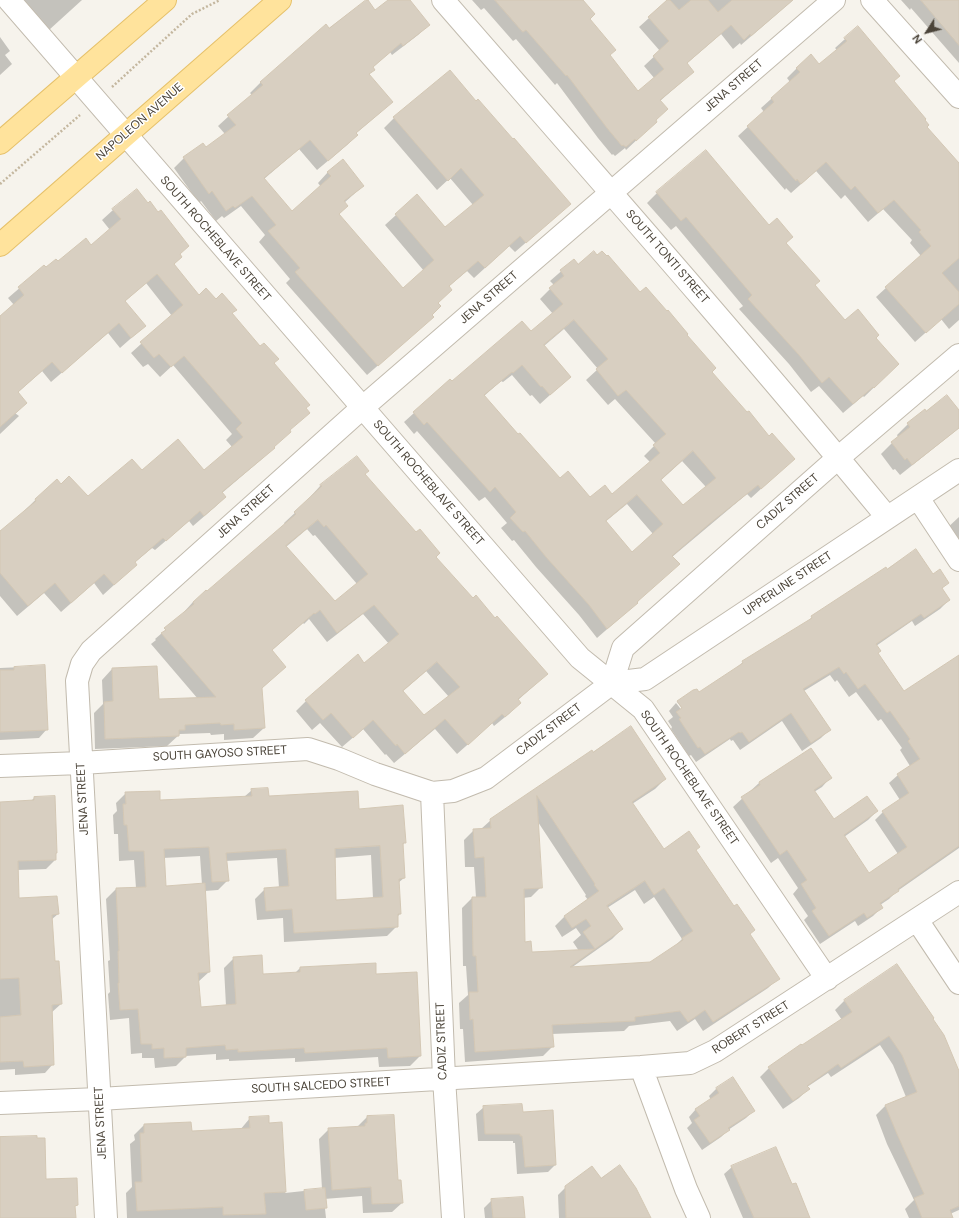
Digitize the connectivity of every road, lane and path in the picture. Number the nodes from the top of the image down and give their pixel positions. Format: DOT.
graph roads {
  1 [pos="8,0"];
  2 [pos="165,0"];
  3 [pos="280,0"];
  4 [pos="443,0"];
  5 [pos="834,0"];
  6 [pos="872,0"];
  7 [pos="76,78"];
  8 [pos="959,97"];
  9 [pos="126,135"];
  10 [pos="0,143"];
  11 [pos="611,192"];
  12 [pos="0,245"];
  13 [pos="959,355"];
  14 [pos="362,408"];
  15 [pos="838,458"];
  16 [pos="959,470"];
  17 [pos="918,498"];
  18 [pos="887,518"];
  19 [pos="959,560"];
  20 [pos="612,683"];
  21 [pos="81,762"];
  22 [pos="0,766"];
  23 [pos="432,793"];
  24 [pos="959,892"];
  25 [pos="917,920"];
  26 [pos="827,979"];
  27 [pos="959,983"];
  28 [pos="641,1067"];
  29 [pos="444,1078"];
  30 [pos="99,1099"];
  31 [pos="0,1103"];
  32 [pos="106,1218"];
  33 [pos="453,1218"];
  34 [pos="699,1218"];
  1 -- 7 [label="street, SOUTH ROCHEBLAVE STREET"];
  2 -- 7 [label="main road"];
  3 -- 9 [label="main road, NAPOLEON AVENUE"];
  4 -- 11 [label="street, SOUTH TONTI STREET"];
  5 -- 11 [label="street, JENA STREET"];
  6 -- 8 [label="street"];
  7 -- 9 [label="street, SOUTH ROCHEBLAVE STREET"];
  7 -- 10 [label="main road"];
  9 -- 12 [label="main road, NAPOLEON AVENUE"];
  9 -- 14 [label="street, SOUTH ROCHEBLAVE STREET"];
  11 -- 14 [label="street, JENA STREET"];
  11 -- 15 [label="street, SOUTH TONTI STREET"];
  13 -- 15 [label="street, CADIZ STREET"];
  14 -- 20 [label="street, SOUTH ROCHEBLAVE STREET"];
  14 -- 21 [label="street, JENA STREET"];
  15 -- 18 [label="street, SOUTH TONTI STREET"];
  15 -- 20 [label="street, CADIZ STREET"];
  16 -- 17 [label="street, UPPERLINE STREET"];
  17 -- 18 [label="street, UPPERLINE STREET"];
  17 -- 19 [label="street"];
  18 -- 20 [label="street, UPPERLINE STREET"];
  20 -- 23 [label="street, CADIZ STREET"];
  20 -- 26 [label="street, SOUTH ROCHEBLAVE STREET"];
  21 -- 22 [label="street, SOUTH GAYOSO STREET"];
  21 -- 23 [label="street, SOUTH GAYOSO STREET"];
  21 -- 30 [label="street, JENA STREET"];
  23 -- 29 [label="street, CADIZ STREET"];
  24 -- 25 [label="street, ROBERT STREET"];
  25 -- 26 [label="street, ROBERT STREET"];
  25 -- 27 [label="street"];
  26 -- 28 [label="street, ROBERT STREET"];
  28 -- 29 [label="street, SOUTH SALCEDO STREET"];
  28 -- 34 [label="street"];
  29 -- 30 [label="street, SOUTH SALCEDO STREET"];
  29 -- 33 [label="street, CADIZ STREET"];
  30 -- 31 [label="street, SOUTH SALCEDO STREET"];
  30 -- 32 [label="street, JENA STREET"];
}
